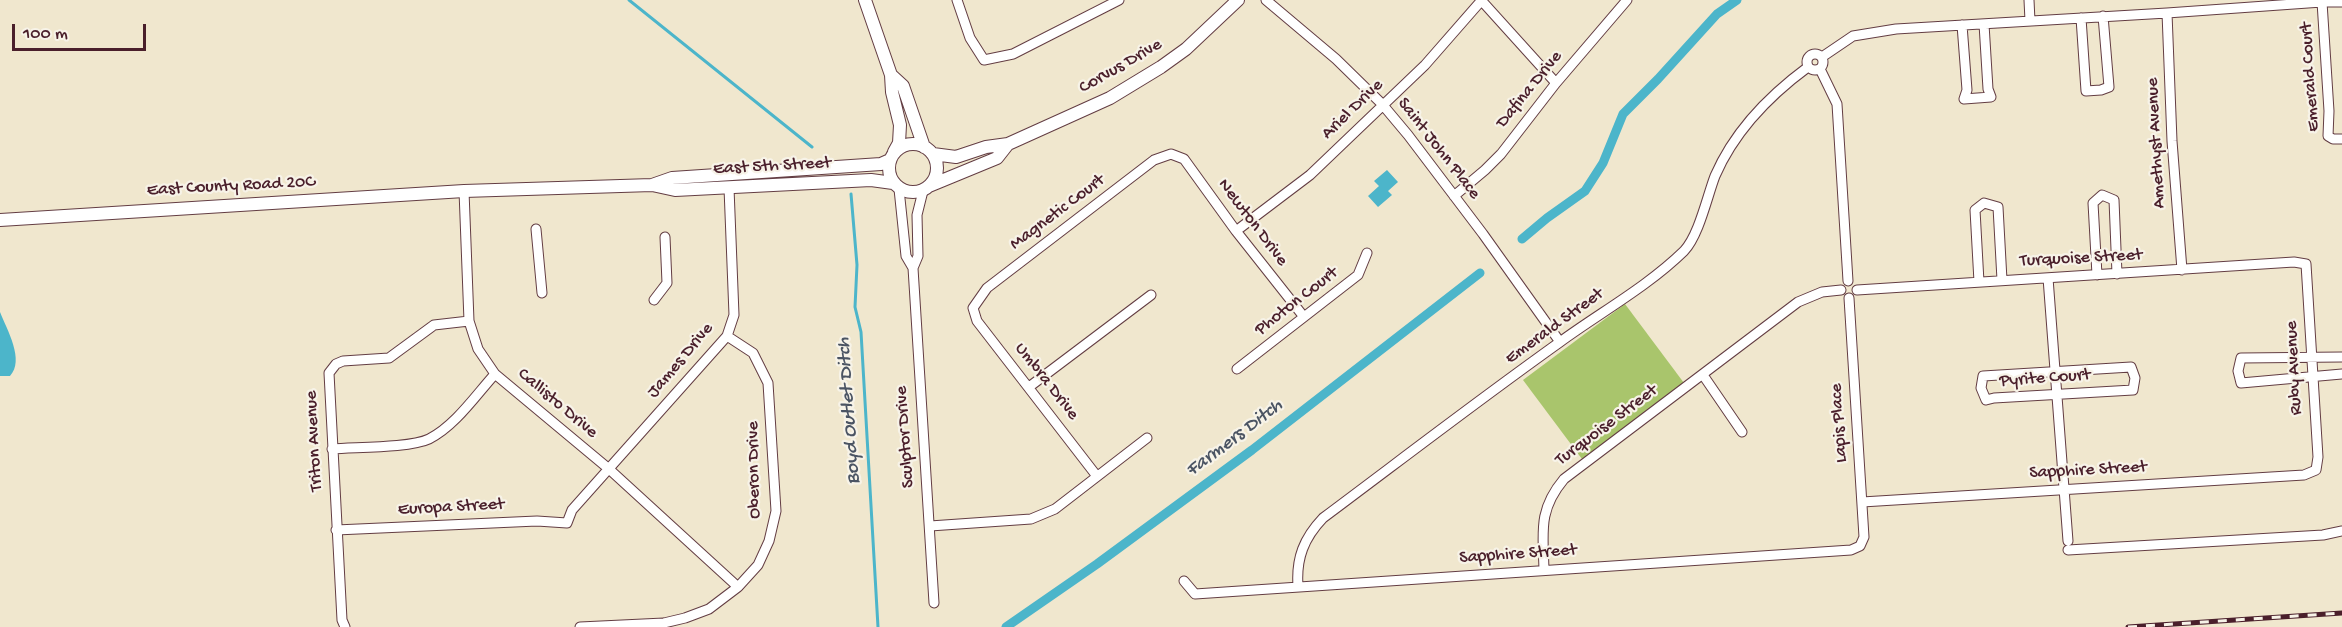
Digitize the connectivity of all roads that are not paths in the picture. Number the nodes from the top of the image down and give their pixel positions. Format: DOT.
graph roads {
  1 [pos="865,0"];
  2 [pos="957,0"];
  3 [pos="1119,0"];
  4 [pos="1238,0"];
  5 [pos="1266,0"];
  6 [pos="1481,0"];
  7 [pos="1628,0"];
  8 [pos="2030,0"];
  9 [pos="2292,2"];
  10 [pos="2322,2"];
  11 [pos="2342,2"];
  12 [pos="2167,13"];
  13 [pos="2103,16"];
  14 [pos="2081,18"];
  15 [pos="2030,21"];
  16 [pos="1984,24"];
  17 [pos="1962,25"];
  18 [pos="1822,57"];
  19 [pos="1808,67"];
  20 [pos="1820,69"];
  21 [pos="891,75"];
  22 [pos="1556,83"];
  23 [pos="1382,105"];
  24 [pos="2342,139"];
  25 [pos="1008,144"];
  26 [pos="928,151"];
  27 [pos="1171,154"];
  28 [pos="892,156"];
  29 [pos="652,184"];
  30 [pos="896,186"];
  31 [pos="729,188"];
  32 [pos="926,188"];
  33 [pos="464,191"];
  34 [pos="1454,196"];
  35 [pos="0,220"];
  36 [pos="536,230"];
  37 [pos="1236,231"];
  38 [pos="665,237"];
  39 [pos="1367,253"];
  40 [pos="2306,264"];
  41 [pos="913,268"];
  42 [pos="2182,270"];
  43 [pos="2117,274"];
  44 [pos="2097,275"];
  45 [pos="2048,278"];
  46 [pos="2002,280"];
  47 [pos="1848,281"];
  48 [pos="1979,282"];
  49 [pos="1841,290"];
  50 [pos="1857,290"];
  51 [pos="542,293"];
  52 [pos="1150,295"];
  53 [pos="1849,298"];
  54 [pos="654,300"];
  55 [pos="973,308"];
  56 [pos="1304,317"];
  57 [pos="469,321"];
  58 [pos="727,336"];
  59 [pos="1560,342"];
  60 [pos="2342,357"];
  61 [pos="2310,359"];
  62 [pos="1237,369"];
  63 [pos="2055,371"];
  64 [pos="495,374"];
  65 [pos="2342,374"];
  66 [pos="1702,375"];
  67 [pos="2312,377"];
  68 [pos="1029,387"];
  69 [pos="2056,394"];
  70 [pos="1742,432"];
  71 [pos="1147,438"];
  72 [pos="332,449"];
  73 [pos="609,469"];
  74 [pos="2316,470"];
  75 [pos="1096,475"];
  76 [pos="2064,489"];
  77 [pos="1862,502"];
  78 [pos="567,523"];
  79 [pos="930,526"];
  80 [pos="336,530"];
  81 [pos="2342,531"];
  82 [pos="1860,546"];
  83 [pos="1544,570"];
  84 [pos="1184,581"];
  85 [pos="1298,586"];
  86 [pos="738,587"];
  87 [pos="934,603"];
  88 [pos="345,627"];
  89 [pos="580,627"];
  1 -- 21 [label="street"];
  2 -- 3 [label="street"];
  4 -- 25 [label="street, Corvus Drive"];
  5 -- 23 [label="street, Saint John Place"];
  6 -- 22 [label="street"];
  6 -- 23 [label="street, Ariel Drive"];
  7 -- 22 [label="street, Dafina Drive"];
  8 -- 15 [label="street"];
  9 -- 10 [label="street"];
  9 -- 12 [label="street"];
  10 -- 11 [label="street"];
  10 -- 24 [label="street, Emerald Court"];
  12 -- 13 [label="street"];
  12 -- 42 [label="street, Amethyst Avenue"];
  13 -- 14 [label="street"];
  13 -- 14 [label="street"];
  14 -- 15 [label="street"];
  15 -- 16 [label="street"];
  16 -- 17 [label="street"];
  16 -- 17 [label="street"];
  17 -- 18 [label="street"];
  18 -- 19 [label="street"];
  18 -- 20 [label="street"];
  19 -- 20 [label="street"];
  19 -- 59 [label="street, Emerald Street"];
  20 -- 47 [label="street"];
  21 -- 26 [label="street"];
  21 -- 28 [label="street"];
  22 -- 34 [label="street, Dafina Drive"];
  23 -- 34 [label="street, Saint John Place"];
  23 -- 37 [label="street, Ariel Drive"];
  25 -- 26 [label="street, Corvus Drive"];
  25 -- 32 [label="street, Corvus Drive"];
  26 -- 28 [label="street"];
  26 -- 32 [label="street"];
  27 -- 37 [label="street, Newton Drive"];
  27 -- 55 [label="street, Magnetic Court"];
  28 -- 29 [label="street, East 5th Street"];
  28 -- 30 [label="street"];
  29 -- 31 [label="street, East 5th Street"];
  29 -- 33 [label="street, East 5th Street"];
  30 -- 31 [label="street, East 5th Street"];
  30 -- 32 [label="street"];
  30 -- 41 [label="street, Sculptor Drive"];
  31 -- 58 [label="street, James Drive"];
  32 -- 41 [label="street, Sculptor Drive"];
  33 -- 35 [label="street, East County Road 20C"];
  33 -- 57 [label="street, Callisto Drive"];
  34 -- 59 [label="street, Saint John Place"];
  36 -- 51 [label="street"];
  37 -- 56 [label="street, Newton Drive"];
  38 -- 54 [label="street"];
  39 -- 56 [label="street, Photon Court"];
  40 -- 42 [label="street, Turquoise Street"];
  40 -- 61 [label="street, Ruby Avenue"];
  41 -- 79 [label="street, Sculptor Drive"];
  42 -- 43 [label="street, Turquoise Street"];
  43 -- 44 [label="street, Turquoise Street"];
  43 -- 44 [label="street"];
  44 -- 45 [label="street, Turquoise Street"];
  45 -- 46 [label="street, Turquoise Street"];
  45 -- 63 [label="street"];
  46 -- 48 [label="street, Turquoise Street"];
  46 -- 48 [label="street"];
  47 -- 49 [label="street"];
  47 -- 50 [label="street"];
  48 -- 50 [label="street, Turquoise Street"];
  49 -- 53 [label="street"];
  49 -- 66 [label="street, Turquoise Street"];
  50 -- 53 [label="street"];
  52 -- 68 [label="street"];
  53 -- 77 [label="street, Lapis Place"];
  55 -- 68 [label="street, Umbra Drive"];
  56 -- 62 [label="street, Photon Court"];
  57 -- 64 [label="street, Callisto Drive"];
  57 -- 72 [label="street, Triton Avenue"];
  58 -- 73 [label="street, James Drive"];
  58 -- 86 [label="street, Oberon Drive"];
  59 -- 85 [label="street, Emerald Street"];
  60 -- 61 [label="street"];
  61 -- 67 [label="street, Ruby Avenue"];
  61 -- 67 [label="street"];
  63 -- 69 [label="street"];
  63 -- 69 [label="street, Pyrite Court"];
  63 -- 69 [label="street, Pyrite Court"];
  64 -- 72 [label="street"];
  64 -- 73 [label="street, Callisto Drive"];
  65 -- 67 [label="street"];
  66 -- 70 [label="street"];
  66 -- 83 [label="street, Turquoise Street"];
  67 -- 74 [label="street, Ruby Avenue"];
  68 -- 75 [label="street, Umbra Drive"];
  69 -- 76 [label="street"];
  71 -- 75 [label="street"];
  72 -- 80 [label="street, Triton Avenue"];
  73 -- 78 [label="street, James Drive"];
  73 -- 86 [label="street, Callisto Drive"];
  74 -- 76 [label="street, Sapphire Street"];
  75 -- 79 [label="street"];
  76 -- 77 [label="street, Sapphire Street"];
  76 -- 81 [label="street"];
  77 -- 82 [label="street, Lapis Place"];
  78 -- 80 [label="street, Europa Street"];
  79 -- 87 [label="street, Sculptor Drive"];
  80 -- 88 [label="street, Triton Avenue"];
  82 -- 83 [label="street, Sapphire Street"];
  83 -- 85 [label="street, Sapphire Street"];
  84 -- 85 [label="street, Sapphire Street"];
  86 -- 89 [label="street, Oberon Drive"];
}
